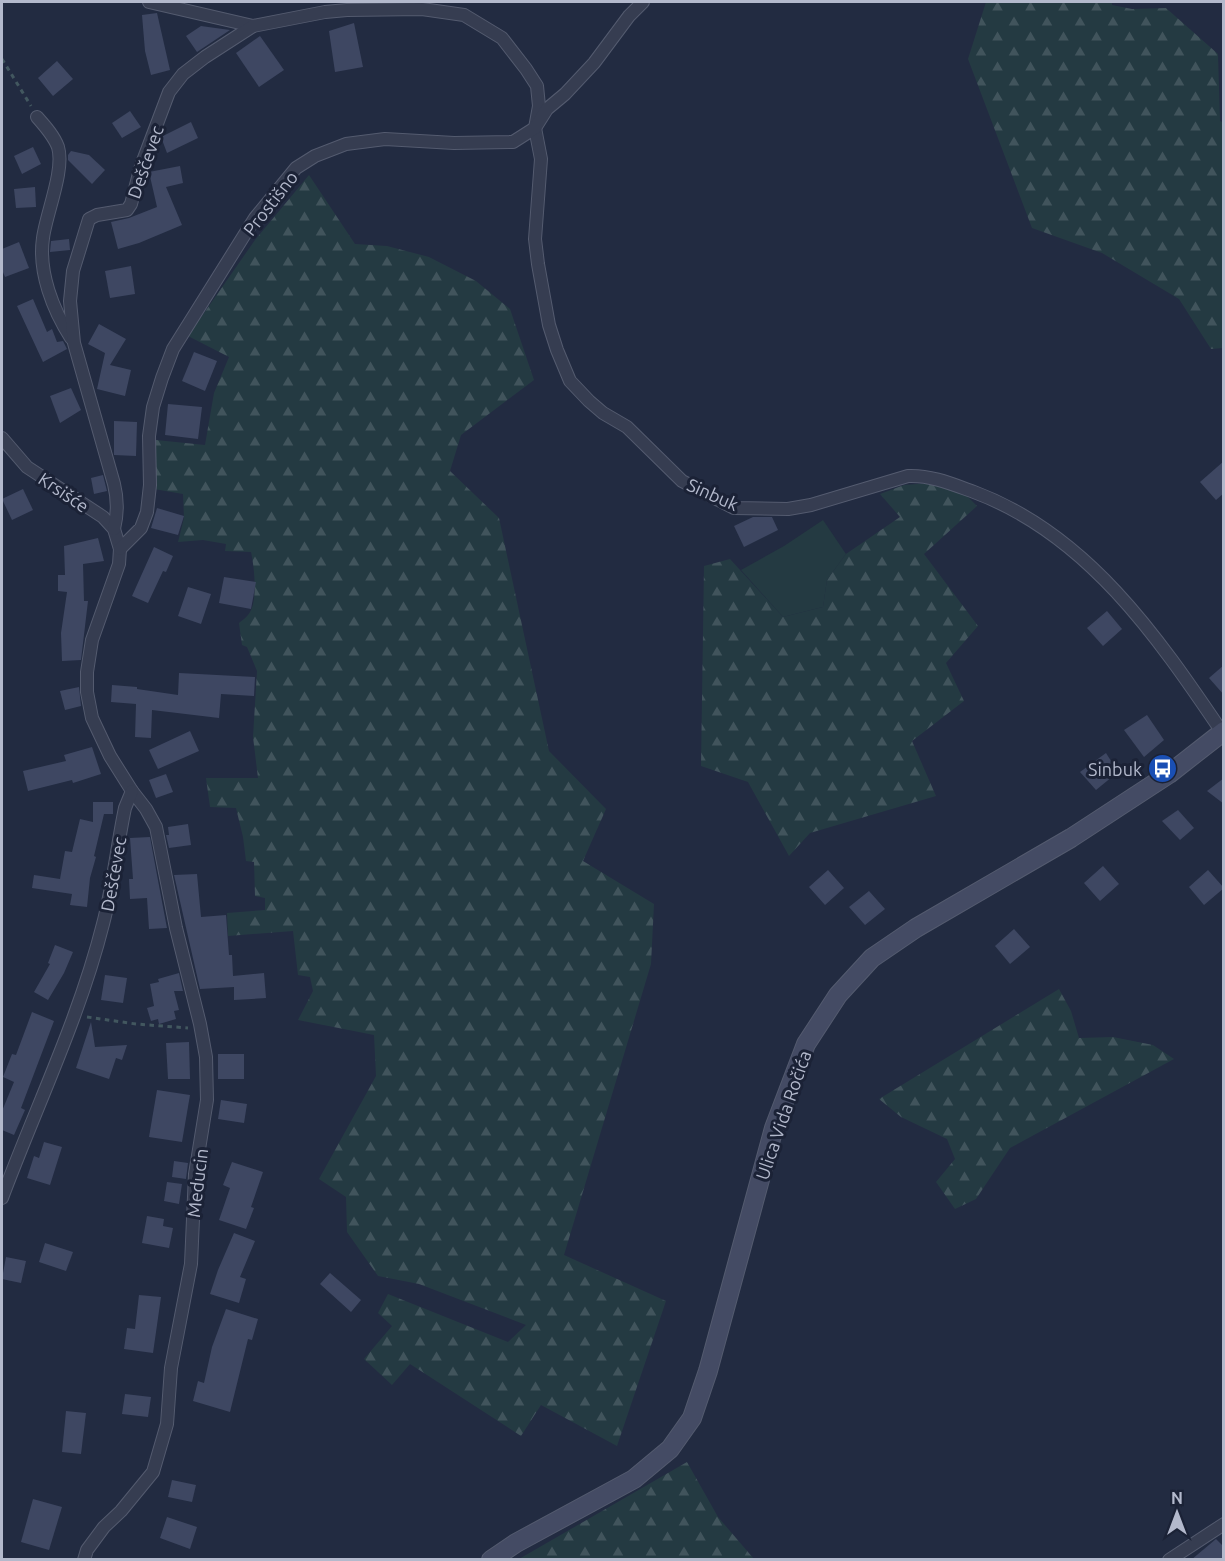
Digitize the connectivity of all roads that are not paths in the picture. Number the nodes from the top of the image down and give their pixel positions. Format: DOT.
graph roads {
  1 [pos="149,2"];
  2 [pos="643,2"];
  3 [pos="328,7"];
  4 [pos="253,26"];
  5 [pos="38,117"];
  6 [pos="535,129"];
  7 [pos="74,343"];
  8 [pos="2,438"];
  9 [pos="114,529"];
  10 [pos="120,549"];
  11 [pos="1223,731"];
  12 [pos="132,791"];
  13 [pos="2,1198"];
  14 [pos="1224,1524"];
  15 [pos="84,1560"];
  16 [pos="491,1560"];
  17 [pos="1169,1560"];
  1 -- 4 [label="street"];
  2 -- 6 [label="street, Prostišno"];
  3 -- 4 [label="street, Sinbuk"];
  3 -- 6 [label="street, Sinbuk"];
  4 -- 7 [label="street, Deščevec"];
  5 -- 7 [label="street, Deščevec"];
  6 -- 10 [label="street, Prostišno"];
  6 -- 11 [label="street, Sinbuk"];
  7 -- 9 [label="street, Deščevec"];
  8 -- 9 [label="street, Krsišće"];
  9 -- 10 [label="street"];
  10 -- 12 [label="street"];
  11 -- 16 [label="main road, Ulica Vida Ročića"];
  12 -- 13 [label="street, Deščevec"];
  12 -- 15 [label="street, Meducin"];
  14 -- 17 [label="street"];
}
